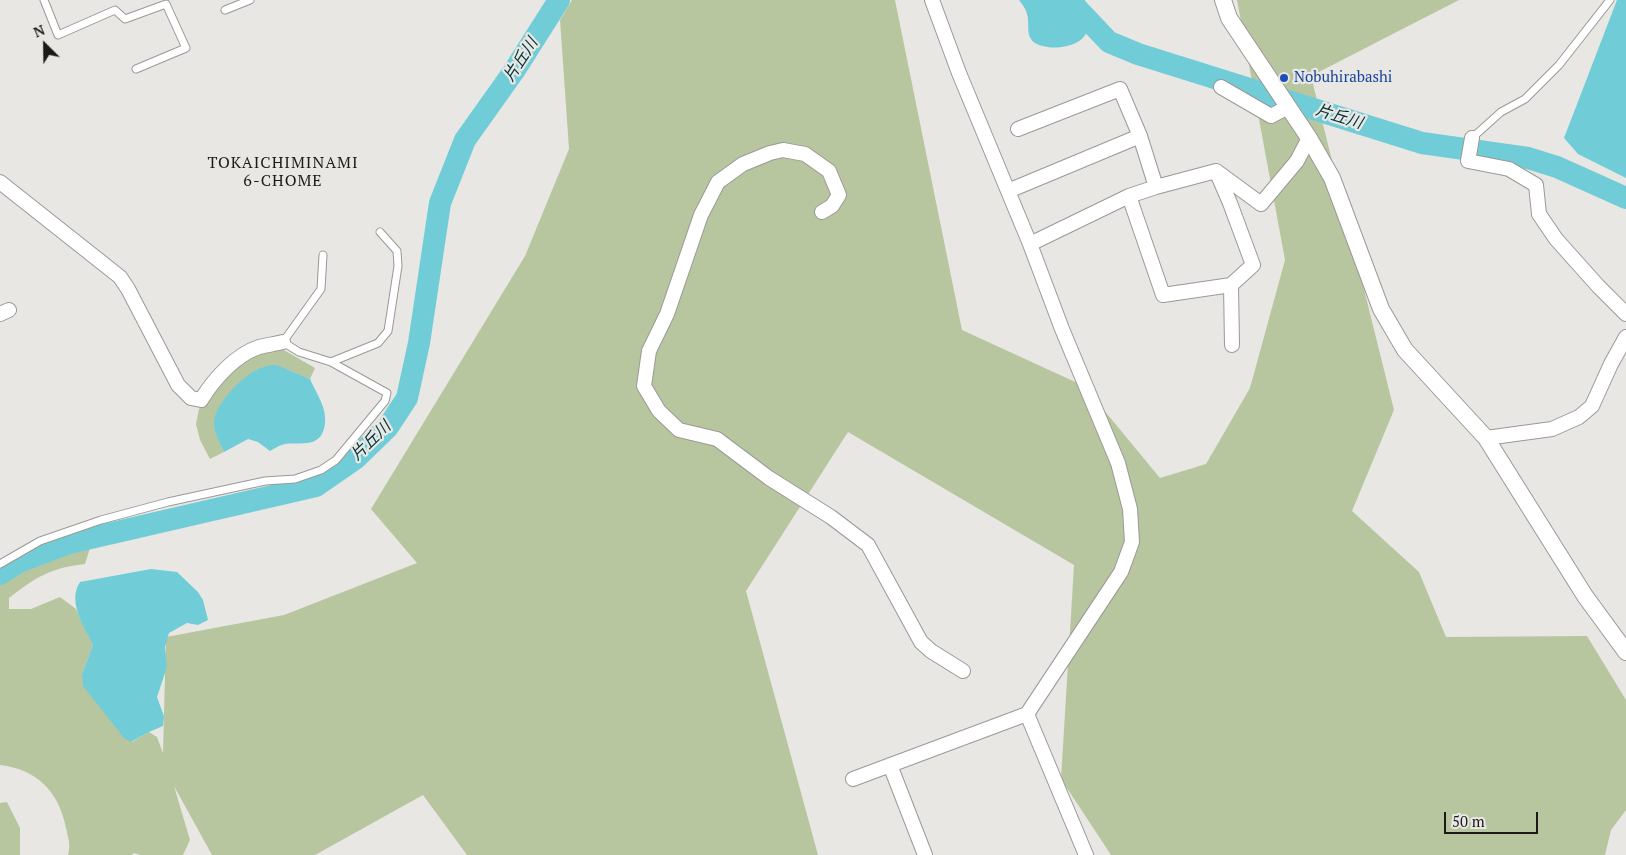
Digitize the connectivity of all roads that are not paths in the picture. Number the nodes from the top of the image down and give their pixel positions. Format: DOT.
graph roads {
  1 [pos="44,0"];
  2 [pos="250,0"];
  3 [pos="932,0"];
  4 [pos="1223,0"];
  5 [pos="1610,0"];
  6 [pos="225,10"];
  7 [pos="136,69"];
  8 [pos="1221,86"];
  9 [pos="1288,107"];
  10 [pos="1018,129"];
  11 [pos="1140,136"];
  12 [pos="1309,138"];
  13 [pos="1472,138"];
  14 [pos="1216,171"];
  15 [pos="0,182"];
  16 [pos="1156,187"];
  17 [pos="1008,191"];
  18 [pos="1129,196"];
  19 [pos="822,212"];
  20 [pos="380,232"];
  21 [pos="1030,244"];
  22 [pos="323,255"];
  23 [pos="1231,286"];
  24 [pos="1626,314"];
  25 [pos="1626,336"];
  26 [pos="282,342"];
  27 [pos="1232,345"];
  28 [pos="331,362"];
  29 [pos="1486,438"];
  30 [pos="0,564"];
  31 [pos="1626,652"];
  32 [pos="962,671"];
  33 [pos="1026,714"];
  34 [pos="890,765"];
  35 [pos="853,779"];
  36 [pos="925,855"];
  37 [pos="1086,855"];
  1 -- 7 [label="lane"];
  2 -- 6 [label="lane"];
  3 -- 17 [label="street"];
  4 -- 9 [label="street"];
  5 -- 13 [label="lane"];
  8 -- 9 [label="street"];
  9 -- 12 [label="street"];
  10 -- 11 [label="street"];
  11 -- 16 [label="street"];
  11 -- 17 [label="street"];
  12 -- 14 [label="street"];
  12 -- 29 [label="street"];
  13 -- 24 [label="street"];
  14 -- 16 [label="street"];
  14 -- 23 [label="street"];
  15 -- 26 [label="street"];
  16 -- 18 [label="street"];
  17 -- 21 [label="street"];
  18 -- 21 [label="street"];
  18 -- 23 [label="street"];
  19 -- 32 [label="street"];
  20 -- 28 [label="lane"];
  21 -- 33 [label="street"];
  22 -- 26 [label="lane"];
  23 -- 27 [label="street"];
  25 -- 29 [label="street"];
  26 -- 28 [label="lane"];
  28 -- 30 [label="lane"];
  29 -- 31 [label="street"];
  33 -- 34 [label="street"];
  33 -- 37 [label="street"];
  34 -- 35 [label="street"];
  34 -- 36 [label="street"];
}
